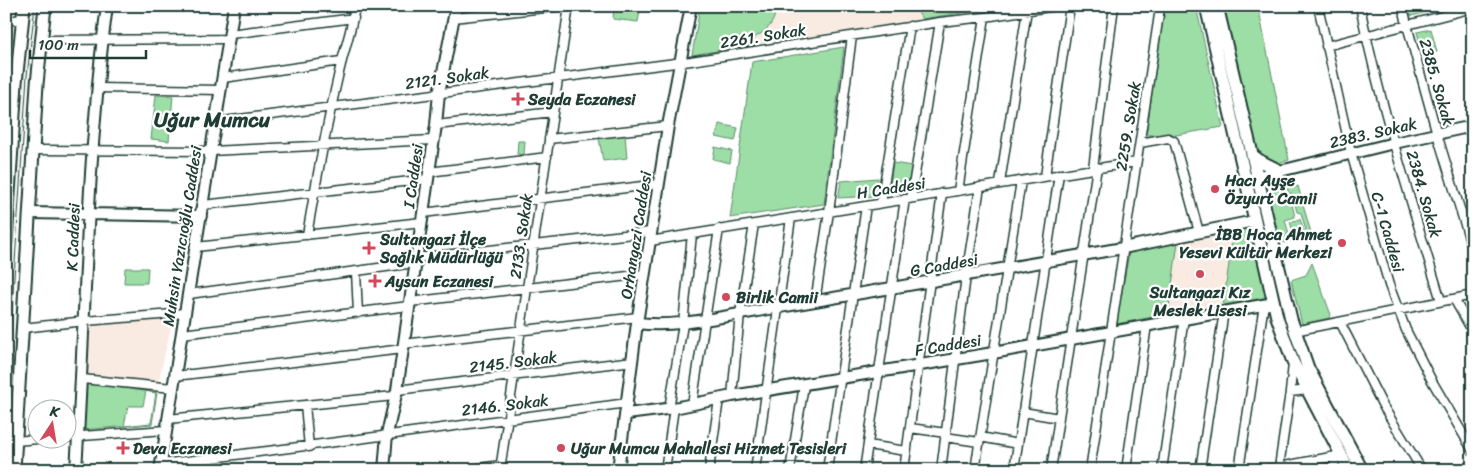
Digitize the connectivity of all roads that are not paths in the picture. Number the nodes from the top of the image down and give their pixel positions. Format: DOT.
graph roads {
  1 [pos="24,6"];
  2 [pos="45,6"];
  3 [pos="107,6"];
  4 [pos="234,6"];
  5 [pos="355,6"];
  6 [pos="456,6"];
  7 [pos="563,6"];
  8 [pos="569,6"];
  9 [pos="691,6"];
  10 [pos="1056,6"];
  11 [pos="1070,6"];
  12 [pos="1114,6"];
  13 [pos="1206,6"];
  14 [pos="1217,6"];
  15 [pos="1318,6"];
  16 [pos="1360,6"];
  17 [pos="1403,6"];
  18 [pos="1161,7"];
  19 [pos="1461,8"];
  20 [pos="1473,8"];
  21 [pos="1028,10"];
  22 [pos="985,17"];
  23 [pos="354,18"];
  24 [pos="454,18"];
  25 [pos="23,19"];
  26 [pos="6,20"];
  27 [pos="940,22"];
  28 [pos="1406,25"];
  29 [pos="910,26"];
  30 [pos="852,36"];
  31 [pos="1366,36"];
  32 [pos="229,37"];
  33 [pos="42,40"];
  34 [pos="102,41"];
  35 [pos="1326,46"];
  36 [pos="341,61"];
  37 [pos="681,62"];
  38 [pos="223,78"];
  39 [pos="558,78"];
  40 [pos="97,88"];
  41 [pos="221,90"];
  42 [pos="438,93"];
  43 [pos="331,108"];
  44 [pos="553,112"];
  45 [pos="216,122"];
  46 [pos="436,126"];
  47 [pos="668,126"];
  48 [pos="1473,126"];
  49 [pos="1437,134"];
  50 [pos="549,139"];
  51 [pos="434,140"];
  52 [pos="1140,143"];
  53 [pos="1394,143"];
  54 [pos="323,144"];
  55 [pos="33,150"];
  56 [pos="91,151"];
  57 [pos="210,151"];
  58 [pos="1351,153"];
  59 [pos="1252,155"];
  60 [pos="547,157"];
  61 [pos="1136,162"];
  62 [pos="1095,167"];
  63 [pos="1280,171"];
  64 [pos="1059,174"];
  65 [pos="428,175"];
  66 [pos="1045,176"];
  67 [pos="1258,177"];
  68 [pos="8,180"];
  69 [pos="1021,181"];
  70 [pos="1245,181"];
  71 [pos="1000,183"];
  72 [pos="659,184"];
  73 [pos="980,187"];
  74 [pos="958,191"];
  75 [pos="315,192"];
  76 [pos="942,193"];
  77 [pos="540,198"];
  78 [pos="908,199"];
  79 [pos="881,203"];
  80 [pos="203,205"];
  81 [pos="866,206"];
  82 [pos="829,212"];
  83 [pos="29,213"];
  84 [pos="89,214"];
  85 [pos="201,216"];
  86 [pos="422,217"];
  87 [pos="791,218"];
  88 [pos="1254,221"];
  89 [pos="754,224"];
  90 [pos="719,230"];
  91 [pos="1270,230"];
  92 [pos="1199,232"];
  93 [pos="692,234"];
  94 [pos="307,235"];
  95 [pos="651,236"];
  96 [pos="6,242"];
  97 [pos="535,245"];
  98 [pos="196,247"];
  99 [pos="1123,248"];
  100 [pos="1473,251"];
  101 [pos="1084,255"];
  102 [pos="416,261"];
  103 [pos="1046,262"];
  104 [pos="1007,268"];
  105 [pos="356,272"];
  106 [pos="645,274"];
  107 [pos="966,276"];
  108 [pos="930,282"];
  109 [pos="528,288"];
  110 [pos="891,289"];
  111 [pos="189,294"];
  112 [pos="1473,295"];
  113 [pos="853,296"];
  114 [pos="1454,299"];
  115 [pos="1286,300"];
  116 [pos="1441,301"];
  117 [pos="815,302"];
  118 [pos="1269,303"];
  119 [pos="409,304"];
  120 [pos="778,308"];
  121 [pos="1398,310"];
  122 [pos="358,312"];
  123 [pos="1224,312"];
  124 [pos="186,314"];
  125 [pos="740,314"];
  126 [pos="1184,318"];
  127 [pos="637,320"];
  128 [pos="705,320"];
  129 [pos="85,321"];
  130 [pos="1340,322"];
  131 [pos="683,324"];
  132 [pos="1146,325"];
  133 [pos="23,328"];
  134 [pos="521,331"];
  135 [pos="1294,331"];
  136 [pos="1111,332"];
  137 [pos="1473,332"];
  138 [pos="182,334"];
  139 [pos="1071,339"];
  140 [pos="1033,345"];
  141 [pos="403,347"];
  142 [pos="993,352"];
  143 [pos="956,359"];
  144 [pos="633,361"];
  145 [pos="1293,362"];
  146 [pos="918,365"];
  147 [pos="879,372"];
  148 [pos="515,375"];
  149 [pos="175,376"];
  150 [pos="840,378"];
  151 [pos="82,379"];
  152 [pos="804,385"];
  153 [pos="173,388"];
  154 [pos="1308,390"];
  155 [pos="766,391"];
  156 [pos="1290,392"];
  157 [pos="395,393"];
  158 [pos="732,396"];
  159 [pos="719,399"];
  160 [pos="305,405"];
  161 [pos="692,405"];
  162 [pos="627,408"];
  163 [pos="671,408"];
  164 [pos="1023,412"];
  165 [pos="508,418"];
  166 [pos="1059,418"];
  167 [pos="168,419"];
  168 [pos="910,428"];
  169 [pos="166,430"];
  170 [pos="387,434"];
  171 [pos="945,435"];
  172 [pos="79,436"];
  173 [pos="28,440"];
  174 [pos="980,440"];
  175 [pos="16,441"];
  176 [pos="1018,444"];
  177 [pos="868,445"];
  178 [pos="309,446"];
  179 [pos="906,451"];
  180 [pos="1473,451"];
  181 [pos="1338,455"];
  182 [pos="160,467"];
  183 [pos="501,467"];
  184 [pos="1279,467"];
  185 [pos="1291,467"];
  186 [pos="14,470"];
  187 [pos="76,470"];
  188 [pos="384,470"];
  189 [pos="464,470"];
  190 [pos="618,470"];
  191 [pos="665,470"];
  192 [pos="709,470"];
  193 [pos="756,470"];
  194 [pos="790,470"];
  195 [pos="827,470"];
  196 [pos="864,470"];
  197 [pos="904,470"];
  198 [pos="941,470"];
  199 [pos="975,470"];
  200 [pos="1014,470"];
  201 [pos="1051,470"];
  202 [pos="1090,470"];
  203 [pos="1126,470"];
  204 [pos="1162,470"];
  205 [pos="1200,470"];
  206 [pos="1239,470"];
  207 [pos="1263,470"];
  208 [pos="1334,470"];
  209 [pos="1349,470"];
  210 [pos="1362,470"];
  211 [pos="1422,470"];
  1 -- 25 [label="main road"];
  2 -- 33 [label="main road"];
  3 -- 34 [label="street, K Caddesi"];
  4 -- 32 [label="street, Muhsin Yazıcıoğlu Caddesi"];
  5 -- 23 [label="street"];
  6 -- 24 [label="street, I Caddesi"];
  7 -- 24 [label="street"];
  8 -- 39 [label="street, 2133. Sokak"];
  9 -- 37 [label="street, Orhangazi Caddesi"];
  10 -- 21 [label="street, 2261. Sokak"];
  11 -- 66 [label="street"];
  12 -- 62 [label="street"];
  13 -- 70 [label="main road"];
  14 -- 59 [label="main road"];
  15 -- 35 [label="street, C-1 Caddesi"];
  16 -- 31 [label="street, 2384. Sokak"];
  17 -- 28 [label="street, 2385. Sokak"];
  18 -- 52 [label="street, 2259. Sokak"];
  19 -- 20 [label="street"];
  19 -- 28 [label="street"];
  21 -- 22 [label="street, 2261. Sokak"];
  21 -- 71 [label="street"];
  22 -- 27 [label="street, 2261. Sokak"];
  22 -- 74 [label="street"];
  23 -- 32 [label="street"];
  23 -- 36 [label="street"];
  24 -- 42 [label="street, I Caddesi"];
  25 -- 26 [label="street"];
  25 -- 68 [label="main road"];
  27 -- 29 [label="street, 2261. Sokak"];
  27 -- 78 [label="street"];
  28 -- 31 [label="street"];
  28 -- 49 [label="street, 2385. Sokak"];
  29 -- 30 [label="street, 2261. Sokak"];
  29 -- 79 [label="street"];
  30 -- 37 [label="street, 2261. Sokak"];
  30 -- 82 [label="street"];
  31 -- 35 [label="street"];
  31 -- 53 [label="street, 2384. Sokak"];
  32 -- 34 [label="street"];
  32 -- 38 [label="street, Muhsin Yazıcıoğlu Caddesi"];
  33 -- 34 [label="street"];
  33 -- 55 [label="main road"];
  34 -- 40 [label="street, K Caddesi"];
  35 -- 58 [label="street, C-1 Caddesi"];
  36 -- 38 [label="street"];
  36 -- 43 [label="street"];
  37 -- 39 [label="street, 2121. Sokak"];
  37 -- 47 [label="street, Orhangazi Caddesi"];
  38 -- 41 [label="street, Muhsin Yazıcıoğlu Caddesi"];
  39 -- 42 [label="street, 2121. Sokak"];
  39 -- 44 [label="street, 2133. Sokak"];
  40 -- 41 [label="street"];
  40 -- 56 [label="street, K Caddesi"];
  41 -- 45 [label="street, Muhsin Yazıcıoğlu Caddesi"];
  42 -- 43 [label="street, 2121. Sokak"];
  42 -- 46 [label="street, I Caddesi"];
  43 -- 45 [label="street, 2121. Sokak"];
  43 -- 54 [label="street"];
  44 -- 46 [label="street"];
  44 -- 50 [label="street, 2133. Sokak"];
  45 -- 57 [label="street, Muhsin Yazıcıoğlu Caddesi"];
  46 -- 51 [label="street, I Caddesi"];
  47 -- 50 [label="street"];
  47 -- 72 [label="street, Orhangazi Caddesi"];
  48 -- 49 [label="street, 2383. Sokak"];
  49 -- 53 [label="street, 2383. Sokak"];
  49 -- 100 [label="street, 2385. Sokak"];
  50 -- 60 [label="street, 2133. Sokak"];
  51 -- 54 [label="street"];
  51 -- 65 [label="street, I Caddesi"];
  52 -- 61 [label="street, 2259. Sokak"];
  52 -- 92 [label="street"];
  53 -- 58 [label="street, 2383. Sokak"];
  53 -- 116 [label="street, 2384. Sokak"];
  54 -- 57 [label="street"];
  54 -- 75 [label="street"];
  55 -- 56 [label="street"];
  55 -- 83 [label="main road"];
  56 -- 57 [label="street"];
  56 -- 84 [label="street, K Caddesi"];
  57 -- 80 [label="street, Muhsin Yazıcıoğlu Caddesi"];
  58 -- 63 [label="street, 2383. Sokak"];
  58 -- 121 [label="street, C-1 Caddesi"];
  59 -- 63 [label="main road"];
  59 -- 67 [label="main road"];
  60 -- 65 [label="street"];
  60 -- 77 [label="street, 2133. Sokak"];
  61 -- 62 [label="street, H Caddesi"];
  61 -- 99 [label="street, 2259. Sokak"];
  62 -- 64 [label="street, H Caddesi"];
  62 -- 101 [label="street"];
  63 -- 67 [label="main road"];
  64 -- 66 [label="street, H Caddesi"];
  64 -- 103 [label="street"];
  65 -- 75 [label="street"];
  65 -- 86 [label="street, I Caddesi"];
  66 -- 69 [label="street, H Caddesi"];
  67 -- 70 [label="main road"];
  67 -- 91 [label="main road"];
  68 -- 96 [label="main road"];
  69 -- 71 [label="street, H Caddesi"];
  69 -- 104 [label="street"];
  70 -- 88 [label="main road"];
  71 -- 73 [label="street, H Caddesi"];
  72 -- 77 [label="street"];
  72 -- 95 [label="street, Orhangazi Caddesi"];
  73 -- 74 [label="street, H Caddesi"];
  73 -- 107 [label="street"];
  74 -- 76 [label="street, H Caddesi"];
  75 -- 80 [label="street"];
  75 -- 94 [label="street"];
  76 -- 78 [label="street, H Caddesi"];
  76 -- 108 [label="street"];
  77 -- 86 [label="street"];
  77 -- 97 [label="street, 2133. Sokak"];
  78 -- 79 [label="street, H Caddesi"];
  78 -- 110 [label="street"];
  79 -- 81 [label="street, H Caddesi"];
  80 -- 85 [label="street, Muhsin Yazıcıoğlu Caddesi"];
  81 -- 82 [label="street, H Caddesi"];
  81 -- 113 [label="street"];
  82 -- 87 [label="street, H Caddesi"];
  82 -- 117 [label="street"];
  83 -- 84 [label="street"];
  83 -- 133 [label="main road"];
  84 -- 85 [label="street"];
  84 -- 129 [label="street, K Caddesi"];
  85 -- 98 [label="street, Muhsin Yazıcıoğlu Caddesi"];
  86 -- 94 [label="street"];
  86 -- 102 [label="street, I Caddesi"];
  87 -- 89 [label="street, H Caddesi"];
  87 -- 120 [label="street"];
  88 -- 91 [label="main road"];
  88 -- 92 [label="street, G Caddesi"];
  88 -- 118 [label="main road"];
  89 -- 90 [label="street, H Caddesi"];
  89 -- 125 [label="street"];
  90 -- 93 [label="street, H Caddesi"];
  90 -- 128 [label="street"];
  91 -- 115 [label="main road"];
  92 -- 99 [label="street, G Caddesi"];
  93 -- 95 [label="street, H Caddesi"];
  93 -- 131 [label="street"];
  94 -- 98 [label="street"];
  95 -- 97 [label="street, H Caddesi"];
  95 -- 106 [label="street, Orhangazi Caddesi"];
  97 -- 102 [label="street, H Caddesi"];
  97 -- 109 [label="street, 2133. Sokak"];
  98 -- 111 [label="street, Muhsin Yazıcıoğlu Caddesi"];
  99 -- 101 [label="street, G Caddesi"];
  99 -- 136 [label="street, 2259. Sokak"];
  101 -- 103 [label="street, G Caddesi"];
  101 -- 139 [label="street"];
  102 -- 105 [label="street, H Caddesi"];
  102 -- 119 [label="street, I Caddesi"];
  103 -- 104 [label="street, G Caddesi"];
  103 -- 140 [label="street"];
  104 -- 107 [label="street, G Caddesi"];
  104 -- 142 [label="street"];
  105 -- 111 [label="street, H Caddesi"];
  105 -- 122 [label="street"];
  106 -- 109 [label="street"];
  106 -- 127 [label="street, Orhangazi Caddesi"];
  107 -- 108 [label="street, G Caddesi"];
  107 -- 143 [label="street"];
  108 -- 110 [label="street, G Caddesi"];
  108 -- 146 [label="street"];
  109 -- 119 [label="street"];
  109 -- 134 [label="street, 2133. Sokak"];
  110 -- 113 [label="street, G Caddesi"];
  110 -- 147 [label="street"];
  111 -- 124 [label="street, Muhsin Yazıcıoğlu Caddesi"];
  112 -- 114 [label="street"];
  113 -- 117 [label="street, G Caddesi"];
  113 -- 150 [label="street"];
  114 -- 116 [label="street"];
  114 -- 137 [label="street"];
  115 -- 118 [label="main road"];
  115 -- 135 [label="main road"];
  116 -- 121 [label="street"];
  117 -- 120 [label="street, G Caddesi"];
  118 -- 123 [label="street, F Caddesi"];
  118 -- 145 [label="main road"];
  118 -- 206 [label="street"];
  119 -- 122 [label="street"];
  119 -- 141 [label="street, I Caddesi"];
  120 -- 125 [label="street, G Caddesi"];
  120 -- 155 [label="street"];
  121 -- 130 [label="street"];
  121 -- 180 [label="street, C-1 Caddesi"];
  122 -- 138 [label="street"];
  123 -- 126 [label="street, F Caddesi"];
  123 -- 205 [label="street"];
  124 -- 129 [label="street"];
  124 -- 138 [label="street, Muhsin Yazıcıoğlu Caddesi"];
  125 -- 128 [label="street, G Caddesi"];
  125 -- 158 [label="street"];
  126 -- 132 [label="street, F Caddesi"];
  126 -- 204 [label="street"];
  127 -- 131 [label="street, G Caddesi"];
  127 -- 134 [label="street"];
  127 -- 144 [label="street, Orhangazi Caddesi"];
  128 -- 131 [label="street, G Caddesi"];
  128 -- 161 [label="street"];
  129 -- 133 [label="street"];
  129 -- 151 [label="street, K Caddesi"];
  130 -- 135 [label="street"];
  130 -- 211 [label="street"];
  131 -- 163 [label="street"];
  132 -- 136 [label="street, F Caddesi"];
  132 -- 203 [label="street"];
  133 -- 175 [label="main road"];
  134 -- 141 [label="street"];
  134 -- 148 [label="street, 2133. Sokak"];
  135 -- 210 [label="main road"];
  136 -- 139 [label="street, F Caddesi"];
  136 -- 202 [label="street, 2259. Sokak"];
  138 -- 149 [label="street, Muhsin Yazıcıoğlu Caddesi"];
  139 -- 140 [label="street, F Caddesi"];
  139 -- 166 [label="street"];
  140 -- 142 [label="street, F Caddesi"];
  140 -- 164 [label="street"];
  141 -- 149 [label="street"];
  141 -- 157 [label="street, I Caddesi"];
  142 -- 143 [label="street, F Caddesi"];
  142 -- 174 [label="street"];
  143 -- 146 [label="street, F Caddesi"];
  143 -- 171 [label="street"];
  144 -- 148 [label="street, 2145. Sokak"];
  144 -- 162 [label="street, Orhangazi Caddesi"];
  145 -- 154 [label="main road"];
  145 -- 156 [label="street"];
  146 -- 147 [label="street, F Caddesi"];
  146 -- 168 [label="street"];
  147 -- 150 [label="street, F Caddesi"];
  147 -- 177 [label="street"];
  148 -- 157 [label="street, 2145. Sokak"];
  148 -- 165 [label="street, 2133. Sokak"];
  149 -- 153 [label="street, Muhsin Yazıcıoğlu Caddesi"];
  150 -- 152 [label="street, F Caddesi"];
  150 -- 195 [label="street"];
  151 -- 153 [label="street"];
  151 -- 172 [label="street, K Caddesi"];
  152 -- 155 [label="street, F Caddesi"];
  152 -- 194 [label="street"];
  153 -- 167 [label="street, Muhsin Yazıcıoğlu Caddesi"];
  154 -- 156 [label="street"];
  154 -- 181 [label="main road"];
  155 -- 158 [label="street, F Caddesi"];
  155 -- 193 [label="street"];
  156 -- 184 [label="street"];
  157 -- 160 [label="street, 2145. Sokak"];
  157 -- 170 [label="street, I Caddesi"];
  158 -- 159 [label="street, F Caddesi"];
  159 -- 161 [label="street, F Caddesi"];
  159 -- 192 [label="street"];
  160 -- 167 [label="street, 2145. Sokak"];
  160 -- 178 [label="street"];
  161 -- 163 [label="street, F Caddesi"];
  162 -- 163 [label="street, F Caddesi"];
  162 -- 165 [label="street, 2146. Sokak"];
  162 -- 190 [label="street, Orhangazi Caddesi"];
  163 -- 191 [label="street"];
  164 -- 166 [label="street"];
  164 -- 176 [label="street"];
  165 -- 170 [label="street, 2146. Sokak"];
  165 -- 183 [label="street, 2133. Sokak"];
  166 -- 201 [label="street"];
  167 -- 169 [label="street, Muhsin Yazıcıoğlu Caddesi"];
  168 -- 171 [label="street"];
  168 -- 179 [label="street"];
  169 -- 172 [label="street"];
  169 -- 182 [label="street, Muhsin Yazıcıoğlu Caddesi"];
  170 -- 178 [label="street, 2146. Sokak"];
  170 -- 188 [label="street, I Caddesi"];
  171 -- 174 [label="street"];
  171 -- 198 [label="street"];
  172 -- 187 [label="street, K Caddesi"];
  173 -- 175 [label="street"];
  174 -- 176 [label="street"];
  174 -- 199 [label="street"];
  175 -- 186 [label="main road"];
  176 -- 200 [label="street"];
  177 -- 179 [label="street"];
  177 -- 196 [label="street"];
  178 -- 182 [label="street, 2146. Sokak"];
  179 -- 197 [label="street"];
  181 -- 185 [label="street"];
  181 -- 208 [label="street"];
  181 -- 209 [label="main road"];
  183 -- 189 [label="street"];
  184 -- 185 [label="street"];
  184 -- 207 [label="street"];
}
